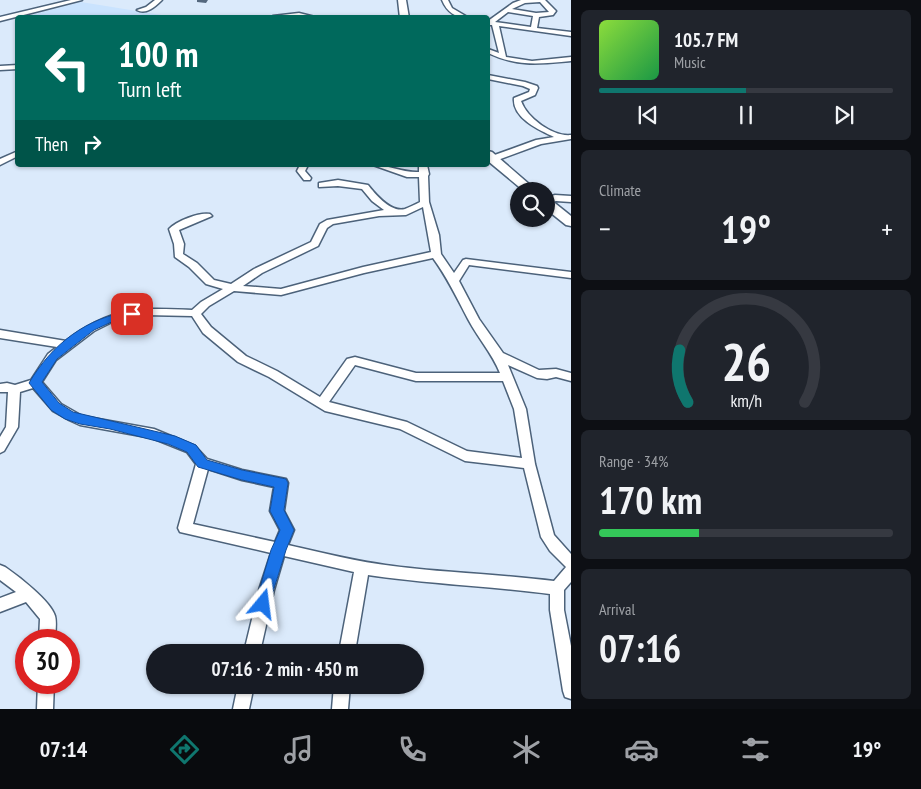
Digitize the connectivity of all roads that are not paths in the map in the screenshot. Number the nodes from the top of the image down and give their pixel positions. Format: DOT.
graph roads {
  1 [pos="78,0"];
  2 [pos="159,0"];
  3 [pos="445,0"];
  4 [pos="541,0"];
  5 [pos="404,2"];
  6 [pos="140,10"];
  7 [pos="508,10"];
  8 [pos="15,15"];
  9 [pos="16,15"];
  10 [pos="405,15"];
  11 [pos="461,15"];
  12 [pos="536,15"];
  13 [pos="0,19"];
  14 [pos="491,24"];
  15 [pos="534,29"];
  16 [pos="571,34"];
  17 [pos="490,52"];
  18 [pos="571,52"];
  19 [pos="503,57"];
  20 [pos="560,59"];
  21 [pos="571,59"];
  22 [pos="15,67"];
  23 [pos="0,68"];
  24 [pos="490,77"];
  25 [pos="571,137"];
  26 [pos="561,138"];
  27 [pos="15,154"];
  28 [pos="490,157"];
  29 [pos="0,162"];
  30 [pos="303,167"];
  31 [pos="384,167"];
  32 [pos="424,169"];
  33 [pos="307,178"];
  34 [pos="520,182"];
  35 [pos="322,185"];
  36 [pos="555,198"];
  37 [pos="571,199"];
  38 [pos="425,203"];
  39 [pos="555,209"];
  40 [pos="393,212"];
  41 [pos="207,216"];
  42 [pos="571,222"];
  43 [pos="436,254"];
  44 [pos="571,275"];
  45 [pos="454,281"];
  46 [pos="232,288"];
  47 [pos="195,313"];
  48 [pos="0,334"];
  49 [pos="68,345"];
  50 [pos="499,356"];
  51 [pos="508,377"];
  52 [pos="571,377"];
  53 [pos="35,383"];
  54 [pos="0,388"];
  55 [pos="14,390"];
  56 [pos="321,404"];
  57 [pos="0,448"];
  58 [pos="203,463"];
  59 [pos="529,464"];
  60 [pos="278,550"];
  61 [pos="571,563"];
  62 [pos="362,568"];
  63 [pos="571,571"];
  64 [pos="0,572"];
  65 [pos="557,588"];
  66 [pos="28,594"];
  67 [pos="0,605"];
  68 [pos="47,629"];
  69 [pos="254,644"];
  70 [pos="348,644"];
  71 [pos="571,691"];
  72 [pos="46,694"];
  73 [pos="244,694"];
  74 [pos="341,694"];
  75 [pos="45,709"];
  76 [pos="241,709"];
  77 [pos="340,709"];
  1 -- 9 [label="street"];
  2 -- 6 [label="street"];
  3 -- 11 [label="street"];
  4 -- 7 [label="street"];
  4 -- 12 [label="street"];
  5 -- 10 [label="highway"];
  7 -- 12 [label="street"];
  7 -- 14 [label="street"];
  8 -- 13 [label="street"];
  12 -- 15 [label="street"];
  14 -- 15 [label="street"];
  14 -- 19 [label="street"];
  15 -- 16 [label="street"];
  17 -- 19 [label="street"];
  18 -- 20 [label="street"];
  19 -- 20 [label="street"];
  20 -- 21 [label="street"];
  22 -- 23 [label="street"];
  24 -- 26 [label="street"];
  25 -- 26 [label="street"];
  26 -- 28 [label="street"];
  27 -- 29 [label="street"];
  28 -- 34 [label="highway"];
  30 -- 33 [label="street"];
  31 -- 32 [label="street"];
  32 -- 38 [label="street"];
  35 -- 40 [label="street"];
  36 -- 37 [label="street"];
  38 -- 40 [label="street"];
  38 -- 43 [label="street"];
  39 -- 42 [label="highway"];
  40 -- 46 [label="street"];
  41 -- 46 [label="street"];
  43 -- 45 [label="street"];
  43 -- 46 [label="street"];
  44 -- 45 [label="street"];
  45 -- 50 [label="street"];
  46 -- 47 [label="street"];
  47 -- 49 [label="street"];
  47 -- 56 [label="street"];
  48 -- 49 [label="street"];
  49 -- 53 [label="street"];
  50 -- 51 [label="street"];
  50 -- 52 [label="street"];
  51 -- 56 [label="street"];
  51 -- 59 [label="street"];
  53 -- 55 [label="street"];
  53 -- 58 [label="street"];
  54 -- 55 [label="street"];
  55 -- 57 [label="street"];
  56 -- 59 [label="street"];
  58 -- 60 [label="street"];
  58 -- 60 [label="street"];
  59 -- 61 [label="street"];
  60 -- 62 [label="street"];
  60 -- 69 [label="street"];
  62 -- 65 [label="street"];
  62 -- 70 [label="street"];
  63 -- 65 [label="street"];
  64 -- 66 [label="street"];
  65 -- 71 [label="street"];
  66 -- 67 [label="street"];
  66 -- 68 [label="street"];
  72 -- 75 [label="street"];
  73 -- 76 [label="street"];
  74 -- 77 [label="street"];
}
